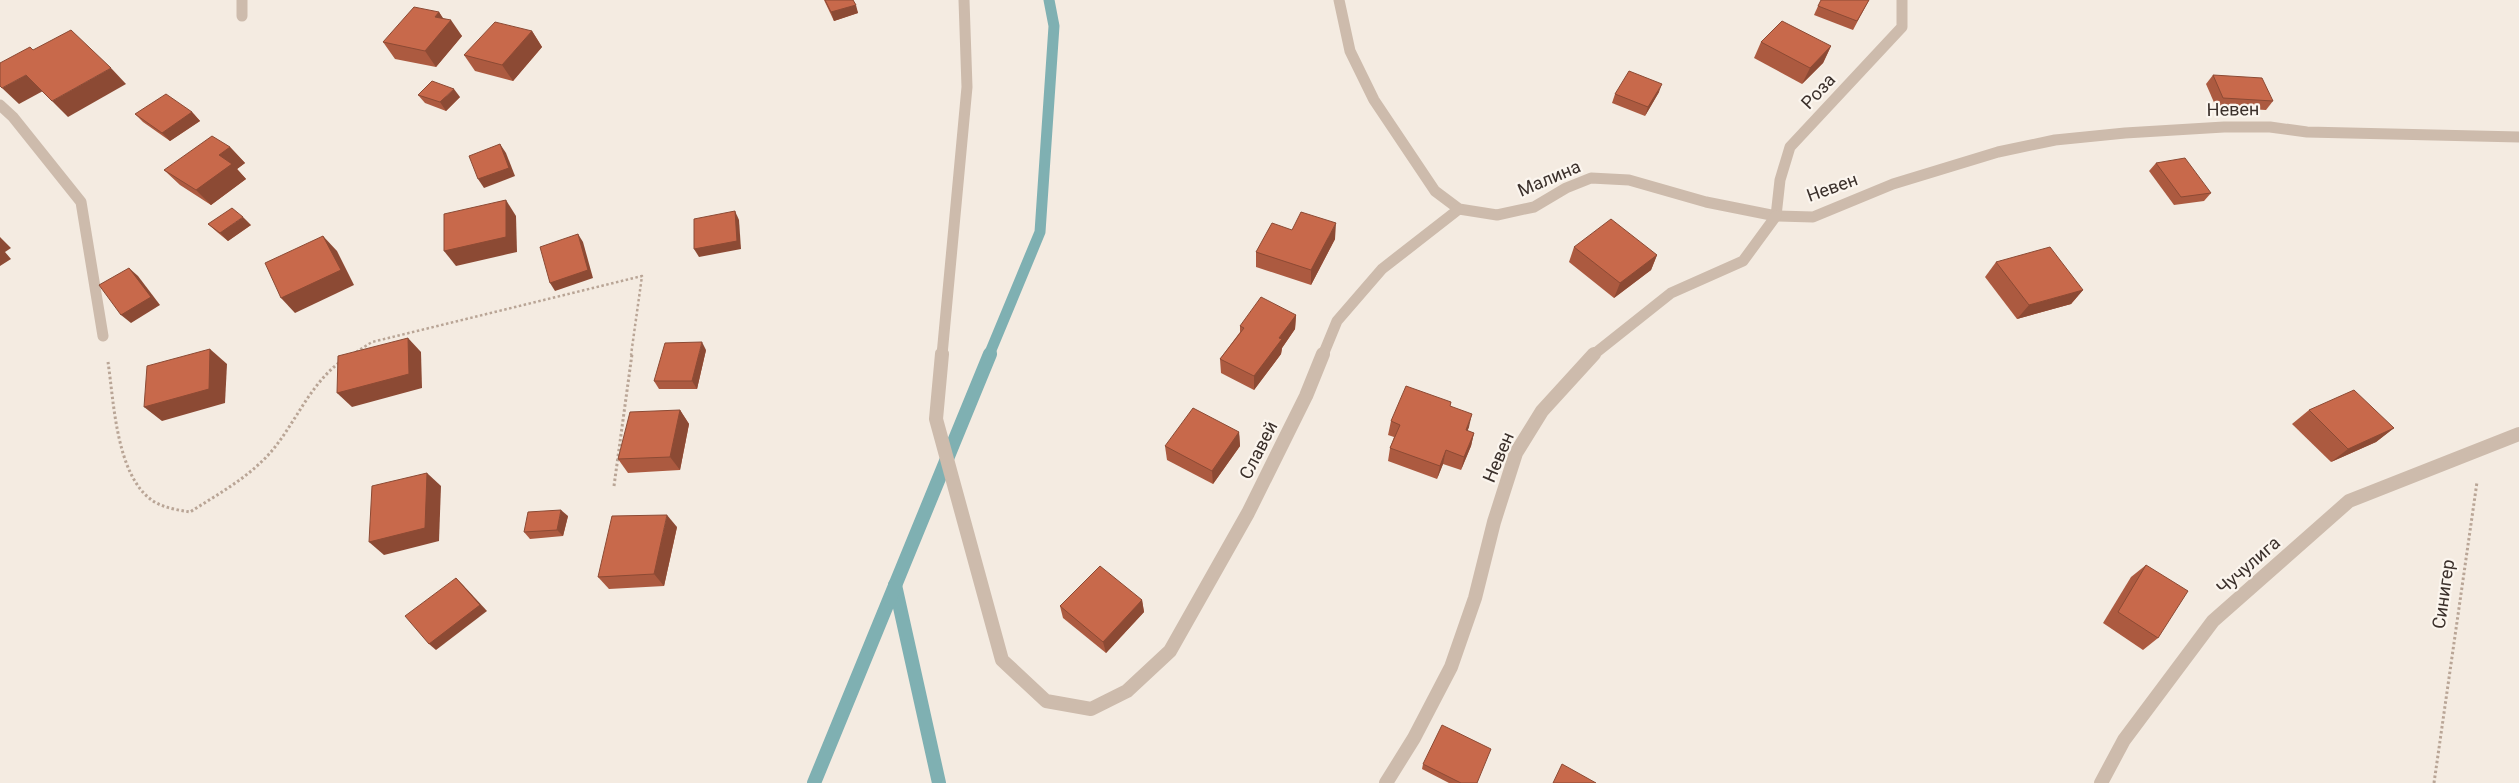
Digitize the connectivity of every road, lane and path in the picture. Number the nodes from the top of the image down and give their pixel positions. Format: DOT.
graph roads {
  1 [pos="242,0"];
  2 [pos="964,0"];
  3 [pos="1338,0"];
  4 [pos="1902,0"];
  5 [pos="242,16"];
  6 [pos="0,104"];
  7 [pos="2519,137"];
  8 [pos="1459,209"];
  9 [pos="1776,216"];
  10 [pos="103,336"];
  11 [pos="350,356"];
  12 [pos="343,360"];
  13 [pos="2519,434"];
  14 [pos="2481,449"];
  15 [pos="614,486"];
  16 [pos="1386,783"];
  17 [pos="2101,783"];
  18 [pos="2434,783"];
  1 -- 5 [label="street"];
  2 -- 8 [label="street, Славей"];
  3 -- 8 [label="street, Малина"];
  4 -- 9 [label="street, Роза"];
  6 -- 10 [label="street"];
  7 -- 9 [label="street, Невен"];
  8 -- 9 [label="street, Малина"];
  9 -- 16 [label="street, Невен"];
  10 -- 12 [label="path"];
  11 -- 15 [label="path"];
  13 -- 14 [label="street"];
  14 -- 17 [label="street, Чучулига"];
  14 -- 18 [label="path, Синигер"];
}
